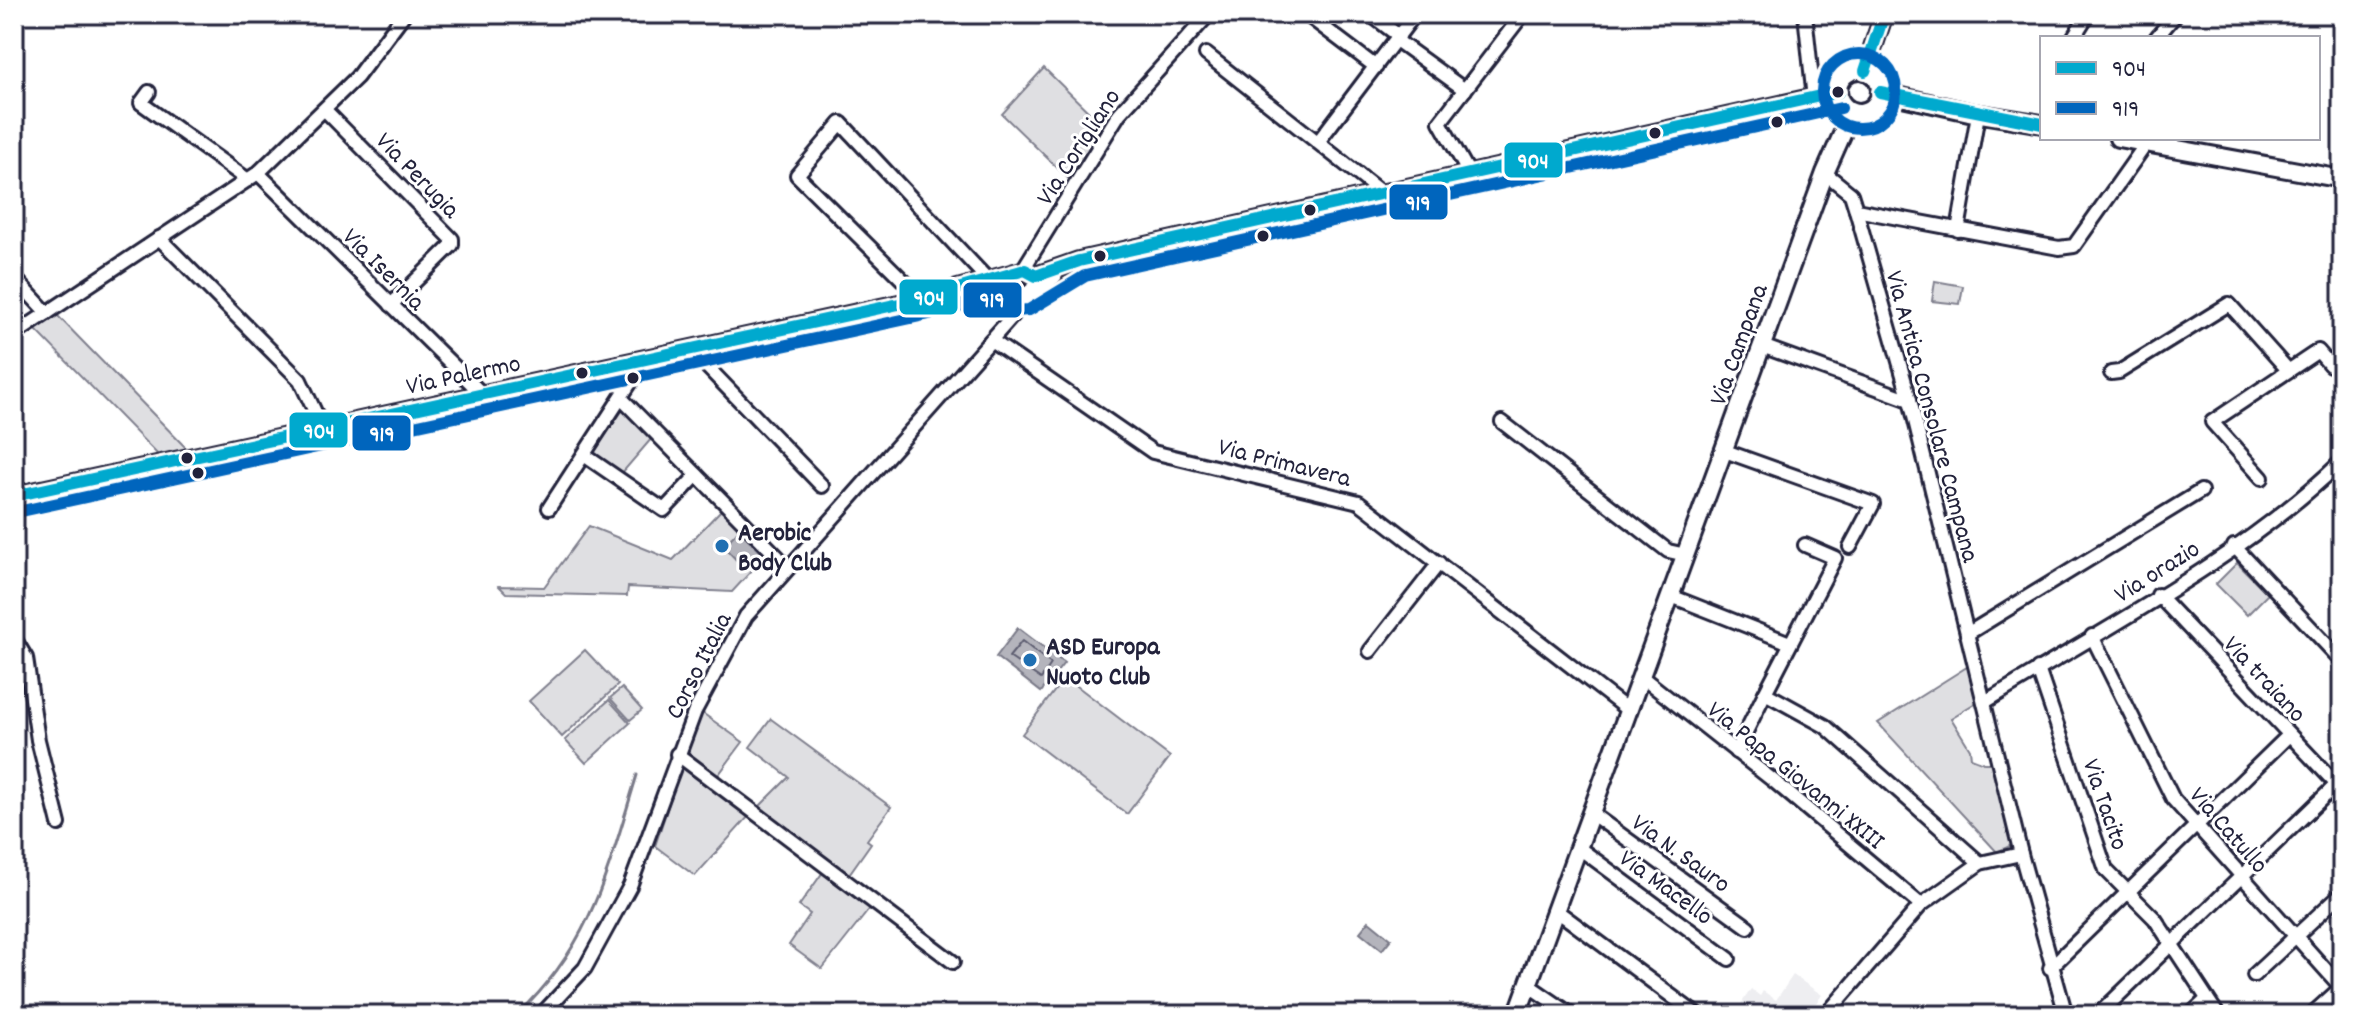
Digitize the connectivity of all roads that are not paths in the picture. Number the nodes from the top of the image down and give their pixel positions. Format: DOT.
graph roads {
  1 [pos="404,14"];
  2 [pos="1209,14"];
  3 [pos="1306,14"];
  4 [pos="1370,14"];
  5 [pos="1415,14"];
  6 [pos="1523,14"];
  7 [pos="1805,14"];
  8 [pos="1884,14"];
  9 [pos="2088,14"];
  10 [pos="2176,14"];
  11 [pos="2074,36"];
  12 [pos="2158,36"];
  13 [pos="1398,38"];
  14 [pos="1206,54"];
  15 [pos="1376,67"];
  16 [pos="1865,71"];
  17 [pos="1465,90"];
  18 [pos="149,92"];
  19 [pos="1838,92"];
  20 [pos="1880,92"];
  21 [pos="1814,99"];
  22 [pos="325,110"];
  23 [pos="1852,112"];
  24 [pos="1978,114"];
  25 [pos="2040,124"];
  26 [pos="2127,140"];
  27 [pos="1318,142"];
  28 [pos="2146,144"];
  29 [pos="1825,173"];
  30 [pos="1470,175"];
  31 [pos="253,177"];
  32 [pos="2342,179"];
  33 [pos="1383,194"];
  34 [pos="1856,210"];
  35 [pos="1958,230"];
  36 [pos="1048,231"];
  37 [pos="159,238"];
  38 [pos="1041,255"];
  39 [pos="1079,261"];
  40 [pos="1056,267"];
  41 [pos="14,277"];
  42 [pos="989,281"];
  43 [pos="1025,281"];
  44 [pos="922,299"];
  45 [pos="391,305"];
  46 [pos="47,313"];
  47 [pos="14,335"];
  48 [pos="991,340"];
  49 [pos="1762,346"];
  50 [pos="689,348"];
  51 [pos="2342,354"];
  52 [pos="647,357"];
  53 [pos="2288,370"];
  54 [pos="2111,373"];
  55 [pos="482,394"];
  56 [pos="621,398"];
  57 [pos="1910,400"];
  58 [pos="1502,422"];
  59 [pos="323,429"];
  60 [pos="1725,451"];
  61 [pos="584,455"];
  62 [pos="2342,461"];
  63 [pos="697,475"];
  64 [pos="2262,478"];
  65 [pos="822,486"];
  66 [pos="2201,491"];
  67 [pos="14,496"];
  68 [pos="549,508"];
  69 [pos="1805,545"];
  70 [pos="2234,546"];
  71 [pos="1850,547"];
  72 [pos="1686,555"];
  73 [pos="778,557"];
  74 [pos="1439,563"];
  75 [pos="2158,595"];
  76 [pos="1671,596"];
  77 [pos="1967,634"];
  78 [pos="2092,636"];
  79 [pos="14,638"];
  80 [pos="1790,643"];
  81 [pos="1370,651"];
  82 [pos="2342,661"];
  83 [pos="2038,669"];
  84 [pos="1643,678"];
  85 [pos="1765,693"];
  86 [pos="1985,702"];
  87 [pos="1629,711"];
  88 [pos="2289,735"];
  89 [pos="1736,752"];
  90 [pos="677,754"];
  91 [pos="2340,787"];
  92 [pos="1591,813"];
  93 [pos="59,824"];
  94 [pos="2196,826"];
  95 [pos="1579,848"];
  96 [pos="2021,854"];
  97 [pos="1980,863"];
  98 [pos="2241,878"];
  99 [pos="2127,893"];
  100 [pos="2342,893"];
  101 [pos="1921,905"];
  102 [pos="1557,911"];
  103 [pos="1748,927"];
  104 [pos="2295,937"];
  105 [pos="2171,945"];
  106 [pos="1729,959"];
  107 [pos="953,962"];
  108 [pos="2050,968"];
  109 [pos="2254,975"];
  110 [pos="1528,985"];
  111 [pos="2342,988"];
  112 [pos="2207,999"];
  113 [pos="541,1015"];
  114 [pos="1517,1015"];
  115 [pos="1572,1015"];
  116 [pos="1697,1015"];
  117 [pos="1826,1015"];
  118 [pos="2066,1015"];
  119 [pos="2098,1015"];
  120 [pos="2190,1015"];
  121 [pos="2218,1015"];
  122 [pos="2311,1015"];
  1 -- 22 [label="street"];
  2 -- 36 [label="street, Via Corigliano"];
  3 -- 15 [label="street"];
  4 -- 13 [label="street"];
  5 -- 13 [label="street"];
  6 -- 17 [label="street"];
  7 -- 21 [label="street"];
  8 -- 16 [label="main road"];
  9 -- 11 [label="street"];
  10 -- 12 [label="street"];
  13 -- 15 [label="street"];
  13 -- 17 [label="street"];
  14 -- 27 [label="street"];
  15 -- 27 [label="street"];
  16 -- 19 [label="main road"];
  16 -- 20 [label="main road"];
  17 -- 30 [label="street"];
  18 -- 31 [label="street, Via Isernia"];
  19 -- 21 [label="main road"];
  19 -- 23 [label="main road"];
  20 -- 23 [label="main road"];
  20 -- 24 [label="main road"];
  21 -- 30 [label="main road"];
  22 -- 31 [label="street"];
  22 -- 45 [label="street, Via Perugia"];
  23 -- 29 [label="main road, Via Campana"];
  24 -- 25 [label="main road"];
  24 -- 35 [label="street"];
  26 -- 28 [label="main road"];
  27 -- 33 [label="street"];
  28 -- 32 [label="main road"];
  28 -- 35 [label="street"];
  29 -- 34 [label="street"];
  29 -- 49 [label="main road, Via Campana"];
  30 -- 33 [label="main road"];
  31 -- 37 [label="street"];
  31 -- 45 [label="street, Via Isernia"];
  33 -- 39 [label="main road"];
  34 -- 35 [label="street"];
  34 -- 57 [label="street, Via Antica Consolare Campana"];
  36 -- 38 [label="street"];
  36 -- 43 [label="street"];
  37 -- 46 [label="street"];
  37 -- 59 [label="street"];
  38 -- 40 [label="street"];
  38 -- 43 [label="street"];
  39 -- 40 [label="main road"];
  39 -- 43 [label="main road"];
  40 -- 43 [label="main road"];
  41 -- 46 [label="street"];
  42 -- 43 [label="main road, Via Palermo"];
  42 -- 44 [label="main road, Via Palermo"];
  42 -- 44 [label="street"];
  43 -- 48 [label="street"];
  43 -- 48 [label="street"];
  44 -- 50 [label="main road, Via Palermo"];
  45 -- 55 [label="street, Via Isernia"];
  46 -- 47 [label="street"];
  48 -- 74 [label="street, Via Primavera"];
  48 -- 90 [label="street, Corso Italia"];
  49 -- 57 [label="street"];
  49 -- 60 [label="main road, Via Campana"];
  50 -- 52 [label="main road, Via Palermo"];
  50 -- 65 [label="street"];
  51 -- 53 [label="street"];
  52 -- 55 [label="main road, Via Palermo"];
  52 -- 56 [label="street"];
  53 -- 54 [label="street"];
  53 -- 64 [label="street"];
  55 -- 59 [label="main road, Via Palermo"];
  56 -- 61 [label="street"];
  56 -- 63 [label="street"];
  57 -- 77 [label="street, Via Antica Consolare Campana"];
  58 -- 72 [label="street"];
  59 -- 67 [label="main road, Via Palermo"];
  60 -- 71 [label="street"];
  60 -- 72 [label="main road, Via Campana"];
  61 -- 63 [label="street"];
  61 -- 68 [label="street"];
  62 -- 70 [label="street, Via orazio"];
  63 -- 73 [label="street"];
  66 -- 77 [label="street"];
  69 -- 80 [label="street"];
  70 -- 75 [label="street, Via orazio"];
  70 -- 82 [label="street"];
  72 -- 76 [label="main road, Via Campana"];
  74 -- 81 [label="street"];
  74 -- 87 [label="street, Via Primavera"];
  75 -- 78 [label="street, Via orazio"];
  75 -- 88 [label="street, Via traiano"];
  76 -- 80 [label="street"];
  76 -- 84 [label="main road, Via Campana"];
  77 -- 86 [label="street, Via Antica Consolare Campana"];
  78 -- 83 [label="street, Via orazio"];
  78 -- 94 [label="street, Via Catullo"];
  79 -- 93 [label="street"];
  80 -- 85 [label="street"];
  83 -- 86 [label="street, Via orazio"];
  83 -- 99 [label="street, Via Tacito"];
  84 -- 87 [label="main road, Via Campana"];
  84 -- 89 [label="street, Via Papa Giovanni XXIII"];
  85 -- 89 [label="street"];
  85 -- 97 [label="street"];
  86 -- 96 [label="street, Via Antica Consolare Campana"];
  87 -- 92 [label="main road, Via Campana"];
  88 -- 91 [label="street, Via traiano"];
  88 -- 94 [label="street"];
  89 -- 101 [label="street, Via Papa Giovanni XXIII"];
  90 -- 107 [label="street"];
  90 -- 113 [label="street, Corso Italia"];
  91 -- 98 [label="street"];
  92 -- 95 [label="main road, Via Campana"];
  92 -- 103 [label="street, Via N. Sauro"];
  94 -- 98 [label="street, Via Catullo"];
  94 -- 99 [label="street"];
  95 -- 102 [label="main road, Via Campana"];
  95 -- 106 [label="street, Via Macello"];
  96 -- 97 [label="street"];
  96 -- 108 [label="street, Via Antica Consolare Campana"];
  97 -- 101 [label="street"];
  98 -- 104 [label="street, Via Catullo"];
  98 -- 105 [label="street"];
  99 -- 105 [label="street, Via Tacito"];
  99 -- 108 [label="street"];
  100 -- 104 [label="street"];
  101 -- 117 [label="street"];
  102 -- 110 [label="main road, Via Campana"];
  102 -- 116 [label="street"];
  104 -- 109 [label="street"];
  104 -- 111 [label="street, Via Catullo"];
  105 -- 112 [label="street, Via Tacito"];
  105 -- 119 [label="street"];
  108 -- 118 [label="street, Via Antica Consolare Campana"];
  110 -- 114 [label="main road, Via Campana"];
  110 -- 115 [label="street"];
  111 -- 122 [label="street"];
  112 -- 120 [label="street"];
  112 -- 121 [label="street, Via Tacito"];
}
